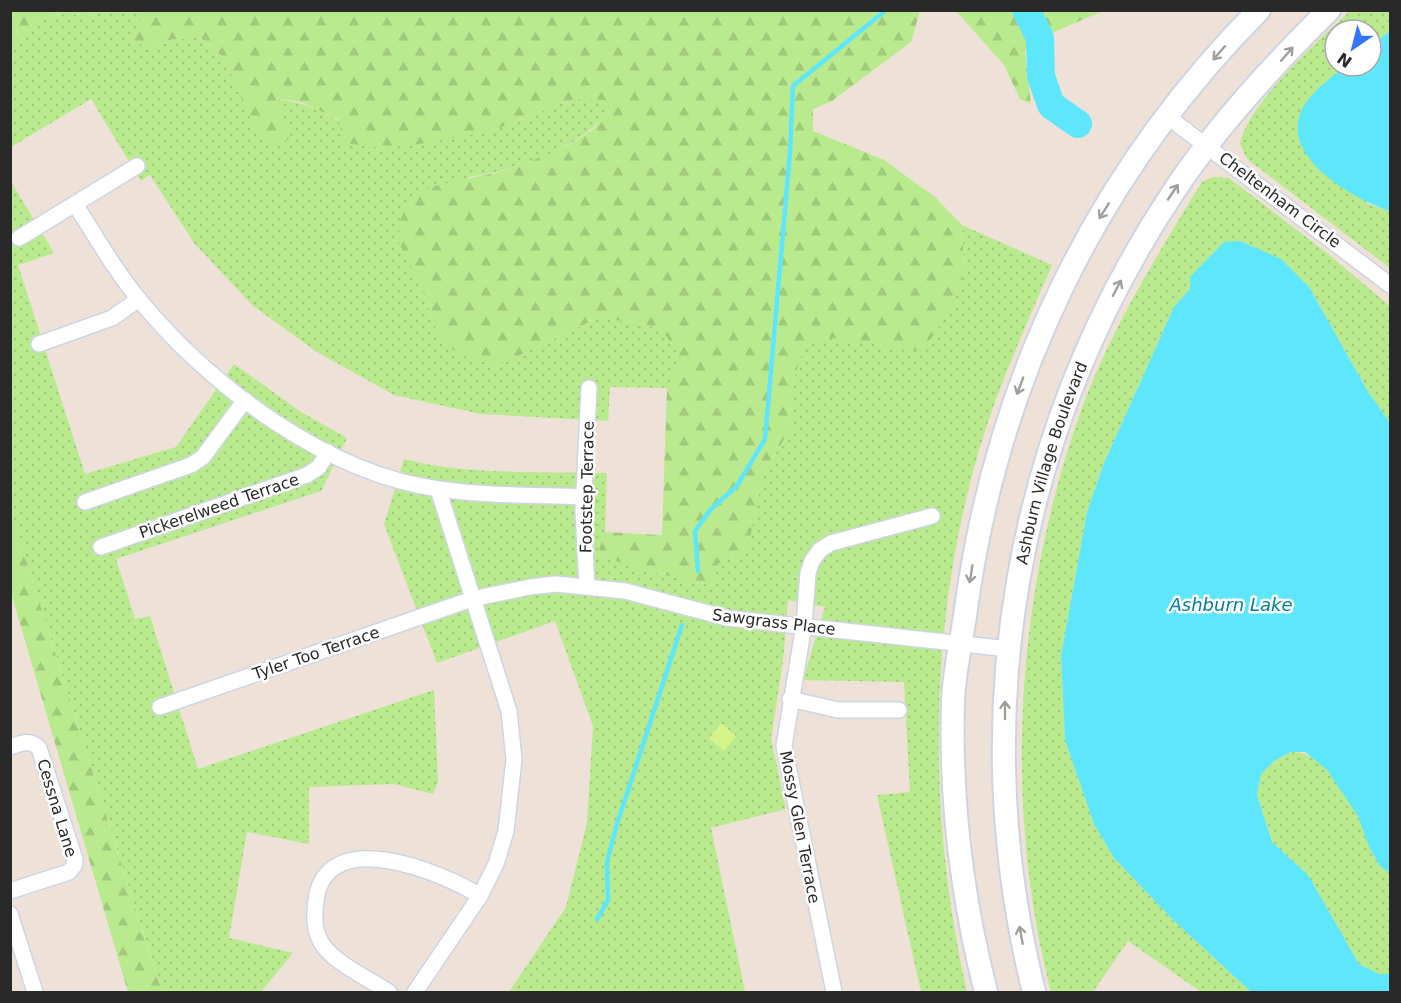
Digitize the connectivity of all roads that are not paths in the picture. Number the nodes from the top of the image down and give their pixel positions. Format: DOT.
graph roads {
  1 [pos="1259,10"];
  2 [pos="1329,10"];
  3 [pos="1168,117"];
  4 [pos="1207,146"];
  5 [pos="136,166"];
  6 [pos="75,204"];
  7 [pos="20,238"];
  8 [pos="1390,285"];
  9 [pos="139,299"];
  10 [pos="39,344"];
  11 [pos="589,388"];
  12 [pos="245,400"];
  13 [pos="328,452"];
  14 [pos="438,489"];
  15 [pos="584,497"];
  16 [pos="85,502"];
  17 [pos="932,516"];
  18 [pos="101,547"];
  19 [pos="587,586"];
  20 [pos="472,599"];
  21 [pos="804,625"];
  22 [pos="961,646"];
  23 [pos="1009,649"];
  24 [pos="790,699"];
  25 [pos="160,707"];
  26 [pos="899,710"];
  27 [pos="10,747"];
  28 [pos="10,891"];
  29 [pos="480,896"];
  30 [pos="10,914"];
  31 [pos="14,934"];
  32 [pos="35,993"];
  33 [pos="389,993"];
  34 [pos="416,993"];
  35 [pos="834,993"];
  36 [pos="986,993"];
  37 [pos="1034,993"];
  1 -- 3 [label="main road, one-way"];
  4 -- 2 [label="main road, Ashburn Village Boulevard, one-way"];
  3 -- 4 [label="street, Cheltenham Circle"];
  3 -- 22 [label="main road, one-way"];
  4 -- 8 [label="street, Cheltenham Circle"];
  23 -- 4 [label="main road, Ashburn Village Boulevard, one-way"];
  5 -- 6 [label="street"];
  6 -- 7 [label="street"];
  6 -- 9 [label="street"];
  9 -- 10 [label="street"];
  9 -- 12 [label="street"];
  11 -- 15 [label="street, Footstep Terrace"];
  12 -- 13 [label="street"];
  12 -- 16 [label="street"];
  13 -- 14 [label="street"];
  13 -- 18 [label="street, Pickerelweed Terrace"];
  14 -- 15 [label="street"];
  14 -- 20 [label="street"];
  15 -- 19 [label="street, Footstep Terrace"];
  17 -- 21 [label="street, Mossy Glen Terrace"];
  19 -- 20 [label="street, Sawgrass Place"];
  19 -- 21 [label="street, Sawgrass Place"];
  20 -- 25 [label="street, Tyler Too Terrace"];
  20 -- 29 [label="street"];
  21 -- 22 [label="street, Sawgrass Place"];
  21 -- 24 [label="street, Mossy Glen Terrace"];
  22 -- 23 [label="street, Sawgrass Place"];
  22 -- 36 [label="main road"];
  37 -- 23 [label="main road, Ashburn Village Boulevard, one-way"];
  24 -- 26 [label="street"];
  24 -- 35 [label="street, Mossy Glen Terrace"];
  27 -- 28 [label="street, Cessna Lane"];
  29 -- 33 [label="street"];
  29 -- 34 [label="street"];
  30 -- 31 [label="street"];
  31 -- 32 [label="street"];
}
